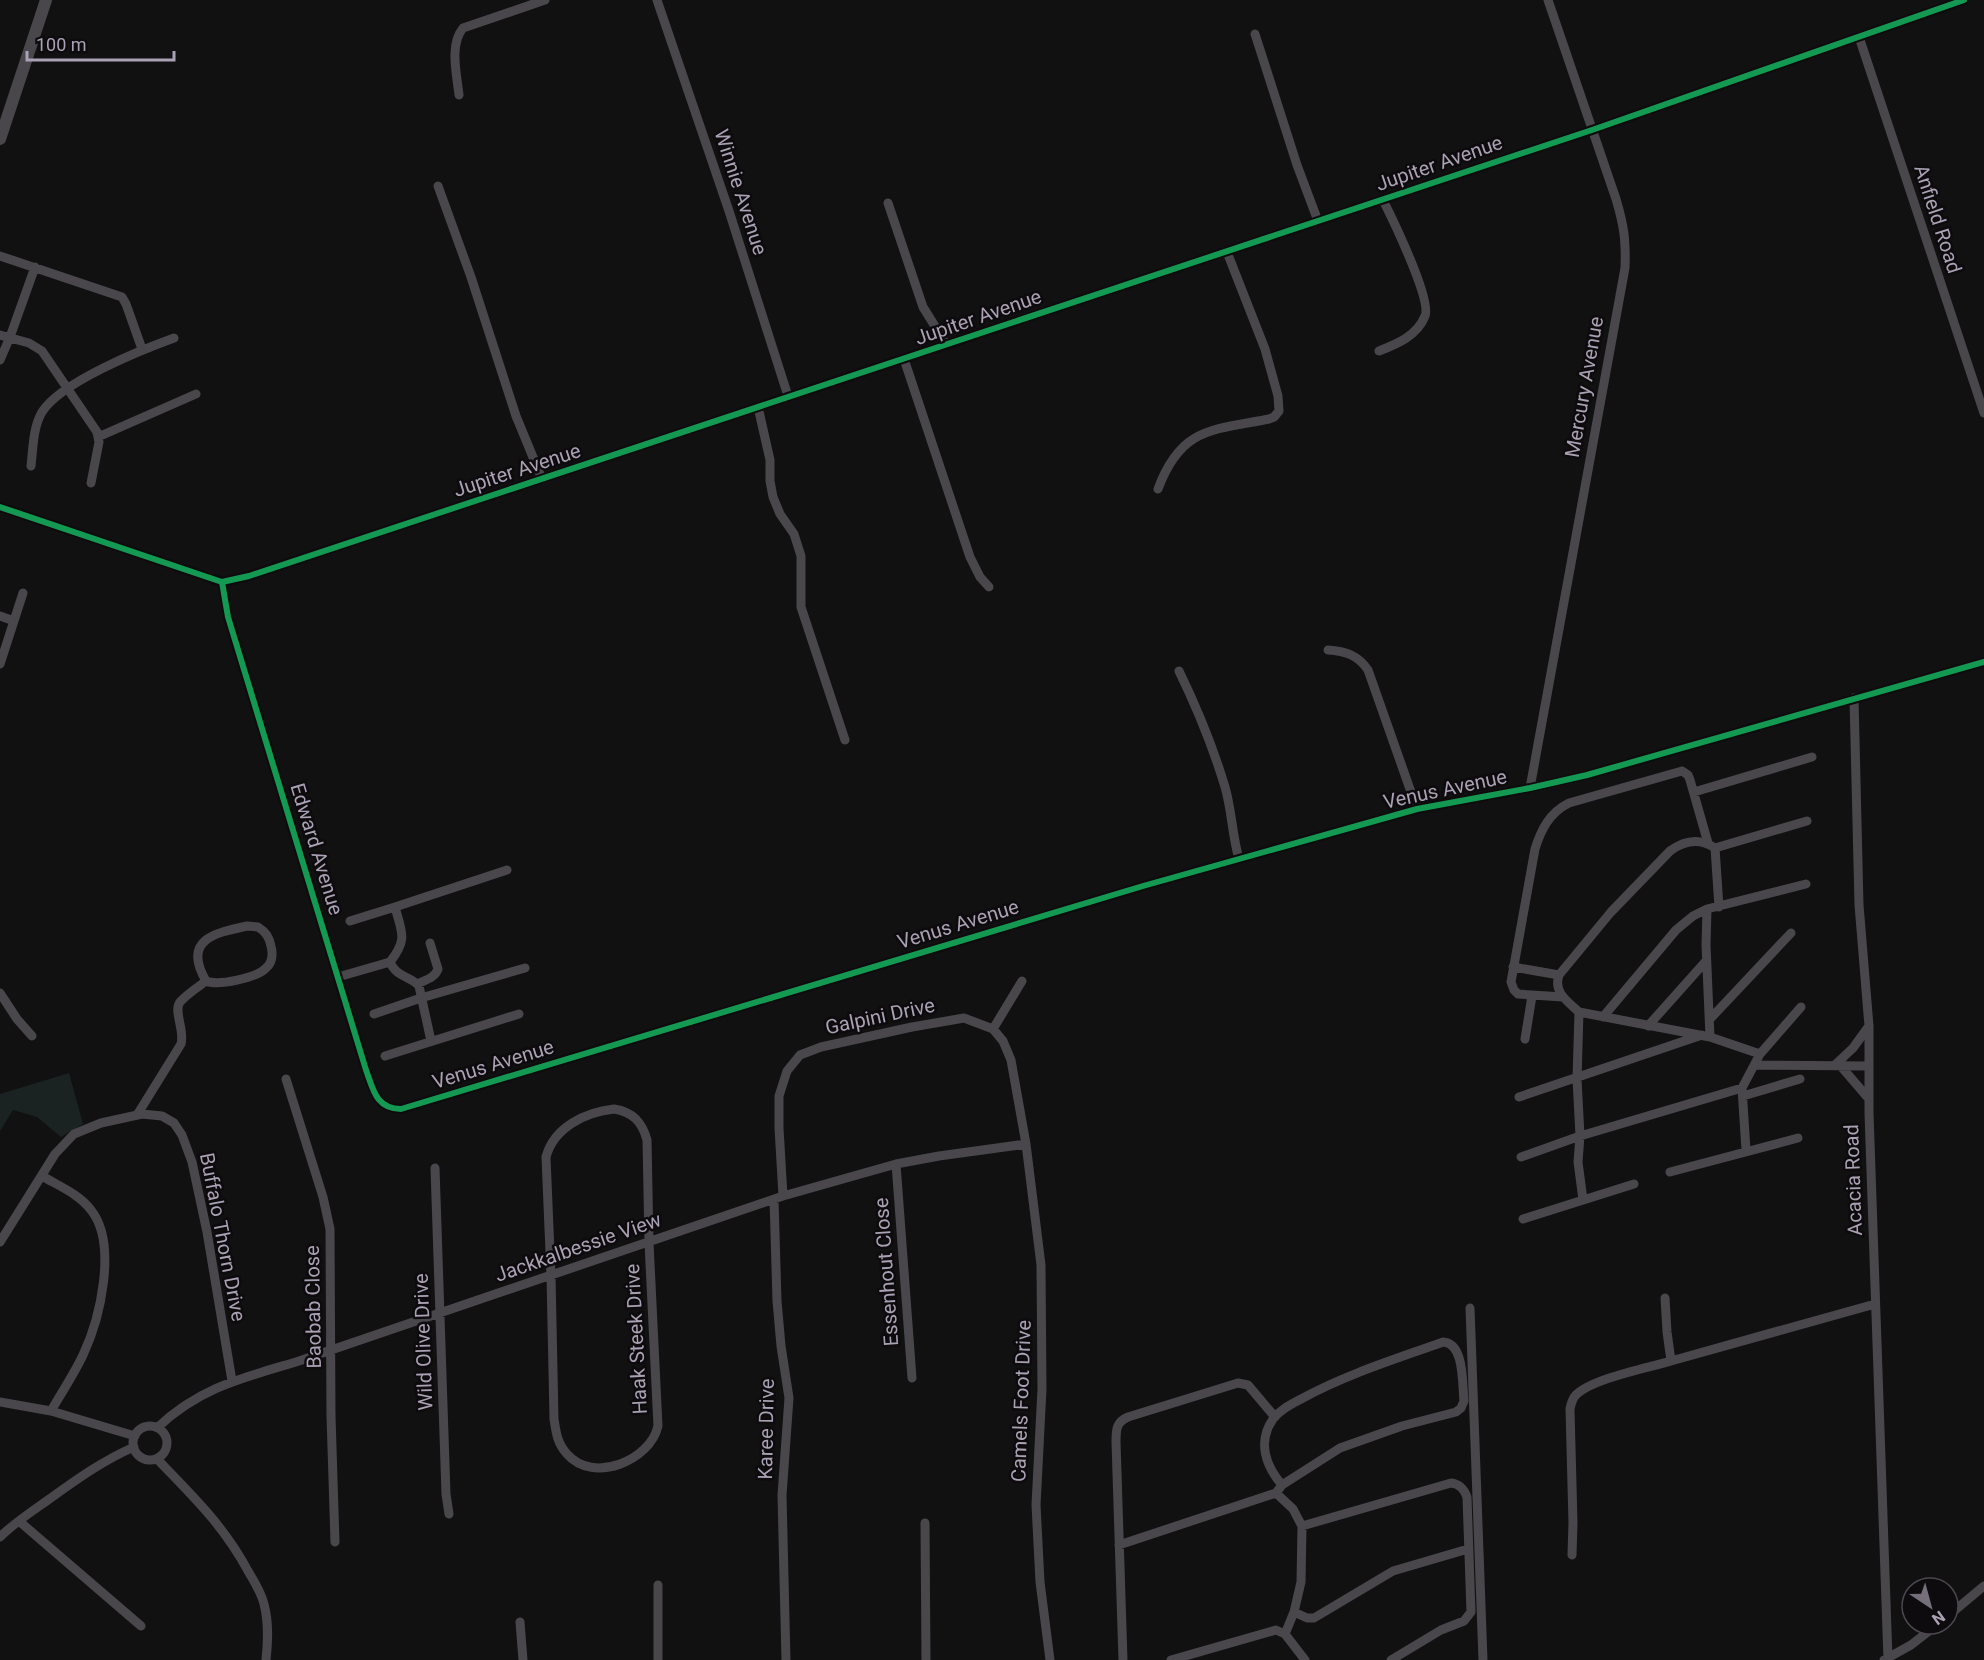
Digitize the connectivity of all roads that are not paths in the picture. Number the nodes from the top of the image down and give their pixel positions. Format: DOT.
graph roads {
  1 [pos="46,0"];
  2 [pos="544,0"];
  3 [pos="657,0"];
  4 [pos="1548,0"];
  5 [pos="1964,0"];
  6 [pos="1255,34"];
  7 [pos="1859,37"];
  8 [pos="459,95"];
  9 [pos="1592,130"];
  10 [pos="0,139"];
  11 [pos="438,186"];
  12 [pos="1383,200"];
  13 [pos="888,203"];
  14 [pos="1318,221"];
  15 [pos="1227,252"];
  16 [pos="0,256"];
  17 [pos="35,267"];
  18 [pos="3,335"];
  19 [pos="174,338"];
  20 [pos="946,344"];
  21 [pos="142,349"];
  22 [pos="1378,351"];
  23 [pos="904,358"];
  24 [pos="0,360"];
  25 [pos="67,388"];
  26 [pos="196,393"];
  27 [pos="788,396"];
  28 [pos="758,407"];
  29 [pos="1984,413"];
  30 [pos="98,437"];
  31 [pos="31,466"];
  32 [pos="542,479"];
  33 [pos="91,483"];
  34 [pos="1158,489"];
  35 [pos="0,507"];
  36 [pos="222,582"];
  37 [pos="989,587"];
  38 [pos="23,593"];
  39 [pos="0,616"];
  40 [pos="14,621"];
  41 [pos="1328,650"];
  42 [pos="1984,662"];
  43 [pos="0,664"];
  44 [pos="1179,670"];
  45 [pos="1854,698"];
  46 [pos="845,740"];
  47 [pos="1812,757"];
  48 [pos="1530,788"];
  49 [pos="1694,792"];
  50 [pos="1417,809"];
  51 [pos="1807,821"];
  52 [pos="1712,845"];
  53 [pos="1239,859"];
  54 [pos="507,870"];
  55 [pos="1806,884"];
  56 [pos="395,907"];
  57 [pos="1719,907"];
  58 [pos="1707,909"];
  59 [pos="350,921"];
  60 [pos="1791,933"];
  61 [pos="430,943"];
  62 [pos="1706,961"];
  63 [pos="390,962"];
  64 [pos="1513,967"];
  65 [pos="525,968"];
  66 [pos="1559,975"];
  67 [pos="338,977"];
  68 [pos="206,981"];
  69 [pos="1022,981"];
  70 [pos="417,984"];
  71 [pos="0,993"];
  72 [pos="1532,996"];
  73 [pos="1563,996"];
  74 [pos="421,998"];
  75 [pos="1801,1007"];
  76 [pos="1579,1012"];
  77 [pos="374,1014"];
  78 [pos="519,1014"];
  79 [pos="1603,1017"];
  80 [pos="1710,1019"];
  81 [pos="1648,1026"];
  82 [pos="1869,1026"];
  83 [pos="993,1029"];
  84 [pos="32,1036"];
  85 [pos="1706,1036"];
  86 [pos="1525,1039"];
  87 [pos="431,1041"];
  88 [pos="1760,1054"];
  89 [pos="385,1056"];
  90 [pos="1838,1064"];
  91 [pos="1755,1065"];
  92 [pos="1868,1066"];
  93 [pos="286,1079"];
  94 [pos="1577,1079"];
  95 [pos="1800,1079"];
  96 [pos="1743,1092"];
  97 [pos="1519,1097"];
  98 [pos="1869,1099"];
  99 [pos="401,1109"];
  100 [pos="137,1115"];
  101 [pos="1580,1136"];
  102 [pos="1798,1138"];
  103 [pos="1026,1144"];
  104 [pos="1746,1150"];
  105 [pos="1521,1157"];
  106 [pos="896,1164"];
  107 [pos="435,1168"];
  108 [pos="1670,1172"];
  109 [pos="42,1176"];
  110 [pos="1634,1184"];
  111 [pos="778,1198"];
  112 [pos="1583,1200"];
  113 [pos="1523,1219"];
  114 [pos="0,1242"];
  115 [pos="649,1243"];
  116 [pos="551,1276"];
  117 [pos="1665,1298"];
  118 [pos="1875,1304"];
  119 [pos="1470,1308"];
  120 [pos="441,1313"];
  121 [pos="332,1350"];
  122 [pos="1671,1361"];
  123 [pos="912,1378"];
  124 [pos="232,1381"];
  125 [pos="0,1402"];
  126 [pos="51,1411"];
  127 [pos="1275,1416"];
  128 [pos="158,1428"];
  129 [pos="135,1436"];
  130 [pos="134,1447"];
  131 [pos="157,1459"];
  132 [pos="1279,1489"];
  133 [pos="449,1514"];
  134 [pos="19,1521"];
  135 [pos="925,1523"];
  136 [pos="1302,1526"];
  137 [pos="2,1532"];
  138 [pos="335,1542"];
  139 [pos="1119,1545"];
  140 [pos="1468,1549"];
  141 [pos="1572,1555"];
  142 [pos="658,1585"];
  143 [pos="1984,1586"];
  144 [pos="1960,1606"];
  145 [pos="1294,1612"];
  146 [pos="520,1622"];
  147 [pos="141,1626"];
  148 [pos="1285,1634"];
  149 [pos="1923,1636"];
  150 [pos="266,1660"];
  151 [pos="523,1660"];
  152 [pos="658,1660"];
  153 [pos="786,1660"];
  154 [pos="926,1660"];
  155 [pos="1050,1660"];
  156 [pos="1123,1660"];
  157 [pos="1171,1660"];
  158 [pos="1305,1660"];
  159 [pos="1391,1660"];
  160 [pos="1483,1660"];
  161 [pos="1886,1660"];
  1 -- 10 [label="street"];
  2 -- 8 [label="street"];
  3 -- 27 [label="street, Winnie Avenue"];
  4 -- 9 [label="street, Mercury Avenue"];
  5 -- 7 [label="street, Jupiter Avenue"];
  6 -- 14 [label="street"];
  7 -- 9 [label="street, Jupiter Avenue"];
  7 -- 29 [label="street, Anfield Road"];
  9 -- 12 [label="street, Jupiter Avenue"];
  9 -- 48 [label="street, Mercury Avenue"];
  11 -- 32 [label="street"];
  12 -- 14 [label="street, Jupiter Avenue"];
  12 -- 22 [label="street"];
  13 -- 20 [label="street"];
  14 -- 15 [label="street, Jupiter Avenue"];
  15 -- 20 [label="street, Jupiter Avenue"];
  15 -- 34 [label="street"];
  16 -- 17 [label="street"];
  17 -- 18 [label="street"];
  17 -- 21 [label="street"];
  18 -- 24 [label="street"];
  18 -- 25 [label="street"];
  19 -- 21 [label="street"];
  20 -- 23 [label="street, Jupiter Avenue"];
  21 -- 25 [label="street"];
  23 -- 27 [label="street, Jupiter Avenue"];
  23 -- 37 [label="street"];
  25 -- 30 [label="street"];
  25 -- 31 [label="street"];
  26 -- 30 [label="street"];
  27 -- 28 [label="street, Jupiter Avenue"];
  28 -- 32 [label="street, Jupiter Avenue"];
  28 -- 46 [label="street"];
  30 -- 33 [label="street"];
  32 -- 36 [label="street, Jupiter Avenue"];
  35 -- 36 [label="street"];
  36 -- 67 [label="street, Edward Avenue"];
  38 -- 40 [label="street"];
  39 -- 40 [label="street"];
  40 -- 43 [label="street"];
  41 -- 50 [label="street"];
  42 -- 45 [label="street, Venus Avenue"];
  44 -- 53 [label="street"];
  45 -- 48 [label="street, Venus Avenue"];
  45 -- 82 [label="street, Acacia Road"];
  47 -- 49 [label="street"];
  48 -- 50 [label="street, Venus Avenue"];
  49 -- 52 [label="street"];
  49 -- 64 [label="street"];
  50 -- 53 [label="street, Venus Avenue"];
  51 -- 52 [label="street"];
  52 -- 57 [label="street"];
  52 -- 66 [label="street"];
  53 -- 99 [label="street, Venus Avenue"];
  54 -- 56 [label="street"];
  55 -- 57 [label="street"];
  56 -- 59 [label="street"];
  56 -- 63 [label="street"];
  57 -- 58 [label="street"];
  58 -- 62 [label="street"];
  58 -- 79 [label="street"];
  60 -- 80 [label="street"];
  61 -- 70 [label="street"];
  62 -- 80 [label="street"];
  62 -- 81 [label="street"];
  63 -- 67 [label="street"];
  63 -- 70 [label="street"];
  64 -- 66 [label="street"];
  64 -- 72 [label="street"];
  65 -- 74 [label="street"];
  66 -- 73 [label="street"];
  67 -- 99 [label="street, Edward Avenue"];
  68 -- 68 [label="street"];
  68 -- 100 [label="street"];
  69 -- 83 [label="street"];
  70 -- 74 [label="street"];
  71 -- 84 [label="street"];
  72 -- 73 [label="street"];
  72 -- 86 [label="street"];
  73 -- 76 [label="street"];
  74 -- 77 [label="street"];
  74 -- 87 [label="street"];
  75 -- 88 [label="street"];
  76 -- 79 [label="street"];
  76 -- 94 [label="street"];
  78 -- 87 [label="street"];
  79 -- 81 [label="street"];
  80 -- 85 [label="street"];
  81 -- 85 [label="street"];
  82 -- 90 [label="street"];
  82 -- 92 [label="street, Acacia Road"];
  83 -- 103 [label="street"];
  83 -- 111 [label="street, Galpini Drive"];
  85 -- 88 [label="street"];
  85 -- 94 [label="street"];
  87 -- 89 [label="street"];
  88 -- 91 [label="street"];
  90 -- 91 [label="street"];
  90 -- 92 [label="street"];
  90 -- 98 [label="street"];
  91 -- 96 [label="street"];
  92 -- 98 [label="street, Acacia Road"];
  93 -- 121 [label="street, Baobab Close"];
  94 -- 97 [label="street"];
  94 -- 101 [label="street"];
  95 -- 96 [label="street"];
  96 -- 101 [label="street"];
  96 -- 104 [label="street"];
  98 -- 118 [label="street, Acacia Road"];
  100 -- 109 [label="street, Buffalo Thorn Drive"];
  100 -- 124 [label="street, Buffalo Thorn Drive"];
  101 -- 105 [label="street"];
  101 -- 112 [label="street"];
  102 -- 104 [label="street"];
  103 -- 106 [label="street, Jackkalbessie View"];
  103 -- 155 [label="street, Camels Foot Drive"];
  104 -- 108 [label="street"];
  106 -- 111 [label="street, Jackkalbessie View"];
  106 -- 123 [label="street, Essenhout Close"];
  107 -- 120 [label="street, Wild Olive Drive"];
  109 -- 114 [label="street, Buffalo Thorn Drive"];
  109 -- 126 [label="street"];
  110 -- 112 [label="street"];
  111 -- 115 [label="street, Jackkalbessie View"];
  111 -- 153 [label="street, Karee Drive"];
  112 -- 113 [label="street"];
  115 -- 116 [label="street, Jackkalbessie View"];
  115 -- 116 [label="street, Haak Steek Drive"];
  115 -- 116 [label="street, Haak Steek Drive"];
  116 -- 120 [label="street, Jackkalbessie View"];
  117 -- 122 [label="street"];
  118 -- 122 [label="street"];
  118 -- 161 [label="street, Acacia Road"];
  119 -- 160 [label="street"];
  120 -- 121 [label="street, Jackkalbessie View"];
  120 -- 133 [label="street, Wild Olive Drive"];
  121 -- 124 [label="street, Jackkalbessie View"];
  121 -- 138 [label="street, Baobab Close"];
  122 -- 141 [label="street"];
  124 -- 128 [label="street, Jackkalbessie View"];
  125 -- 126 [label="street"];
  126 -- 129 [label="street"];
  127 -- 132 [label="street"];
  127 -- 132 [label="street"];
  127 -- 139 [label="street"];
  128 -- 129 [label="street"];
  128 -- 131 [label="street"];
  129 -- 130 [label="street"];
  130 -- 131 [label="street"];
  130 -- 134 [label="street"];
  131 -- 150 [label="street"];
  132 -- 136 [label="street"];
  132 -- 139 [label="street"];
  134 -- 137 [label="street"];
  134 -- 147 [label="street"];
  135 -- 154 [label="street"];
  136 -- 140 [label="street"];
  136 -- 145 [label="street"];
  139 -- 156 [label="street"];
  140 -- 145 [label="street"];
  140 -- 159 [label="street"];
  142 -- 152 [label="street"];
  143 -- 144 [label="street"];
  145 -- 148 [label="street"];
  146 -- 151 [label="street"];
  148 -- 157 [label="street"];
  148 -- 158 [label="street"];
  149 -- 161 [label="street"];
}
